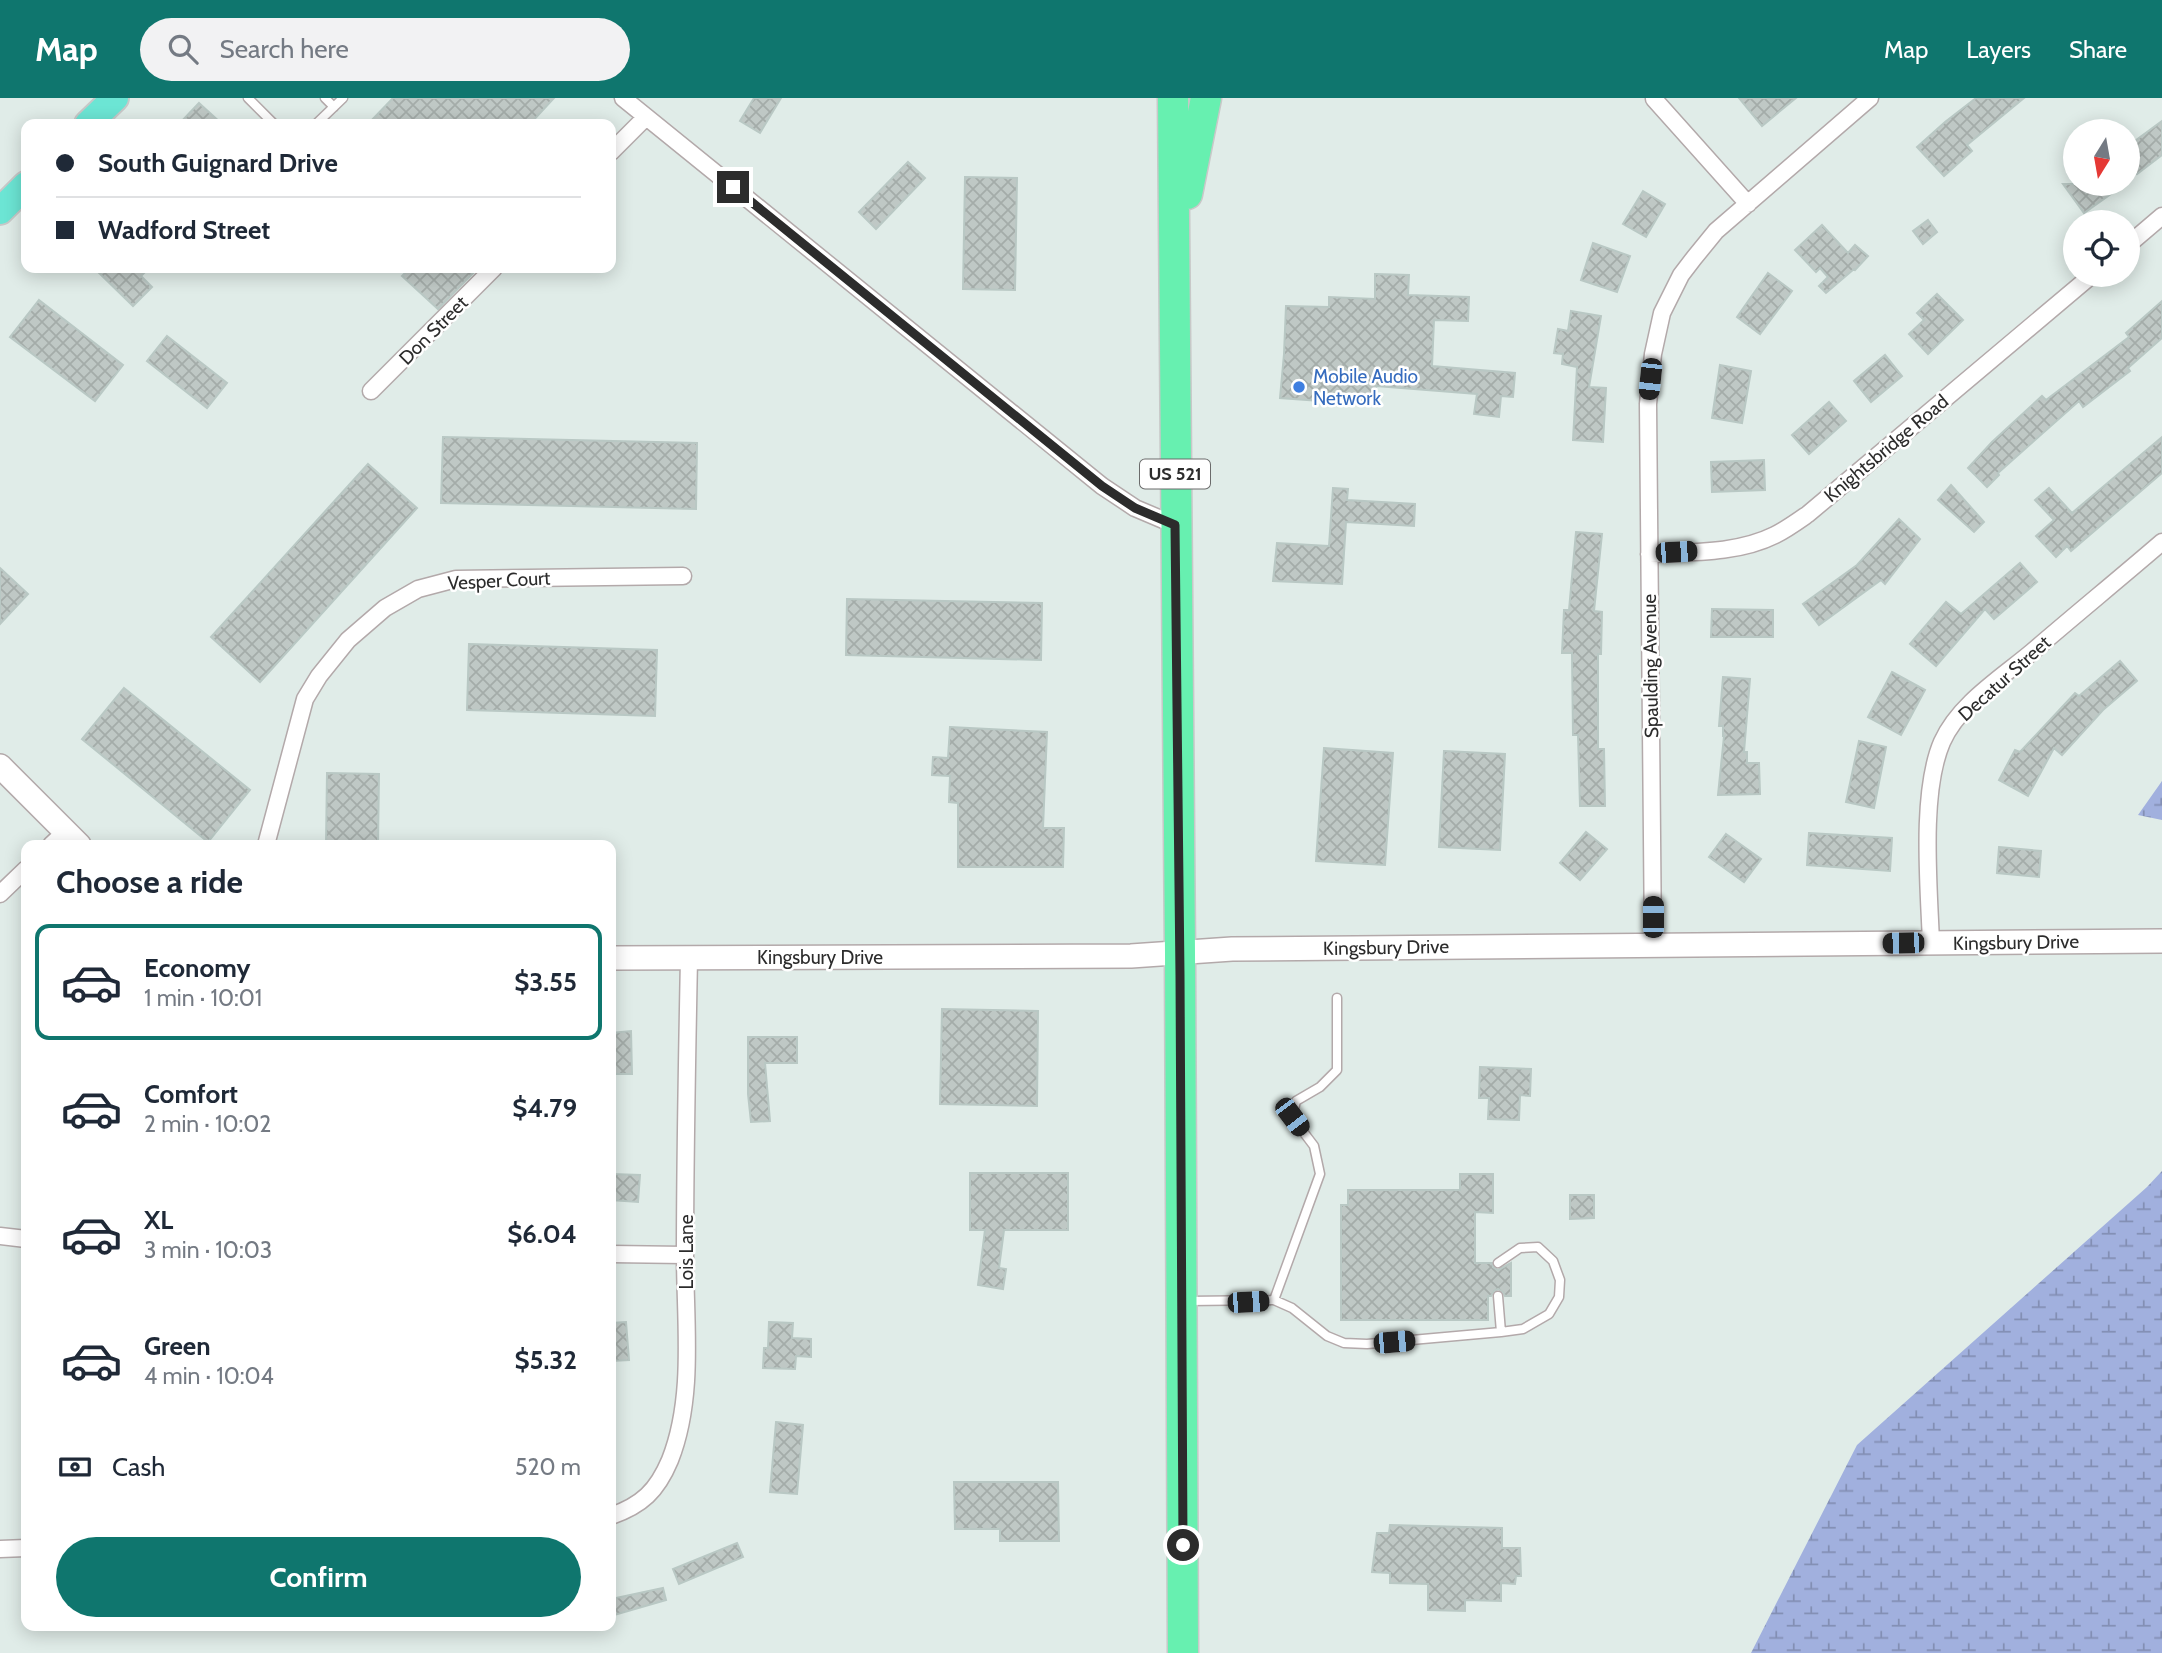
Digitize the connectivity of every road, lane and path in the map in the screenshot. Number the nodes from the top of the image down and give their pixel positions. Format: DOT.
graph roads {
  1 [pos="115,98"];
  2 [pos="248,98"];
  3 [pos="326,98"];
  4 [pos="343,98"];
  5 [pos="622,98"];
  6 [pos="1173,98"];
  7 [pos="1206,98"];
  8 [pos="1870,98"];
  9 [pos="1654,99"];
  10 [pos="334,107"];
  11 [pos="646,117"];
  12 [pos="93,119"];
  13 [pos="269,119"];
  14 [pos="321,119"];
  15 [pos="616,147"];
  16 [pos="21,190"];
  17 [pos="1748,204"];
  18 [pos="0,211"];
  19 [pos="2162,216"];
  20 [pos="2140,235"];
  21 [pos="1175,257"];
  22 [pos="490,273"];
  23 [pos="2078,287"];
  24 [pos="371,391"];
  25 [pos="1175,525"];
  26 [pos="2162,542"];
  27 [pos="1649,554"];
  28 [pos="683,576"];
  29 [pos="0,766"];
  30 [pos="64,840"];
  31 [pos="267,840"];
  32 [pos="21,874"];
  33 [pos="0,894"];
  34 [pos="2162,941"];
  35 [pos="1931,943"];
  36 [pos="1653,945"];
  37 [pos="1180,953"];
  38 [pos="616,958"];
  39 [pos="689,958"];
  40 [pos="1337,998"];
  41 [pos="0,1236"];
  42 [pos="21,1238"];
  43 [pos="616,1254"];
  44 [pos="685,1255"];
  45 [pos="1498,1263"];
  46 [pos="1498,1296"];
  47 [pos="1274,1300"];
  48 [pos="1182,1301"];
  49 [pos="1501,1332"];
  50 [pos="616,1514"];
  51 [pos="21,1548"];
  52 [pos="0,1549"];
  53 [pos="1183,1653"];
  1 -- 12 [label="main road"];
  2 -- 13 [label="lane"];
  3 -- 10 [label="lane"];
  4 -- 10 [label="lane"];
  5 -- 11 [label="street"];
  6 -- 21 [label="highway, US 521"];
  7 -- 21 [label="highway"];
  8 -- 17 [label="street, Spaulding Avenue"];
  9 -- 17 [label="street"];
  10 -- 14 [label="lane"];
  11 -- 15 [label="street"];
  11 -- 25 [label="street"];
  16 -- 18 [label="main road"];
  17 -- 27 [label="street, Spaulding Avenue"];
  19 -- 20 [label="street"];
  21 -- 25 [label="highway, US 521"];
  22 -- 24 [label="street, Don Street"];
  23 -- 27 [label="street, Knightsbridge Road"];
  25 -- 37 [label="highway, US 521"];
  26 -- 35 [label="street, Decatur Street"];
  27 -- 36 [label="street, Spaulding Avenue"];
  28 -- 31 [label="street, Vesper Court"];
  29 -- 30 [label="street"];
  32 -- 33 [label="street"];
  34 -- 35 [label="street, Kingsbury Drive"];
  35 -- 36 [label="street, Kingsbury Drive"];
  36 -- 37 [label="street, Kingsbury Drive"];
  37 -- 39 [label="street, Kingsbury Drive"];
  37 -- 48 [label="highway, US 521"];
  38 -- 39 [label="street, Kingsbury Drive"];
  39 -- 44 [label="street, Lois Lane"];
  40 -- 47 [label="lane"];
  41 -- 42 [label="street"];
  43 -- 44 [label="street"];
  44 -- 50 [label="street, Lois Lane"];
  45 -- 49 [label="lane"];
  46 -- 49 [label="lane"];
  47 -- 48 [label="lane"];
  47 -- 49 [label="lane"];
  48 -- 53 [label="highway, US 521"];
  51 -- 52 [label="street"];
}
